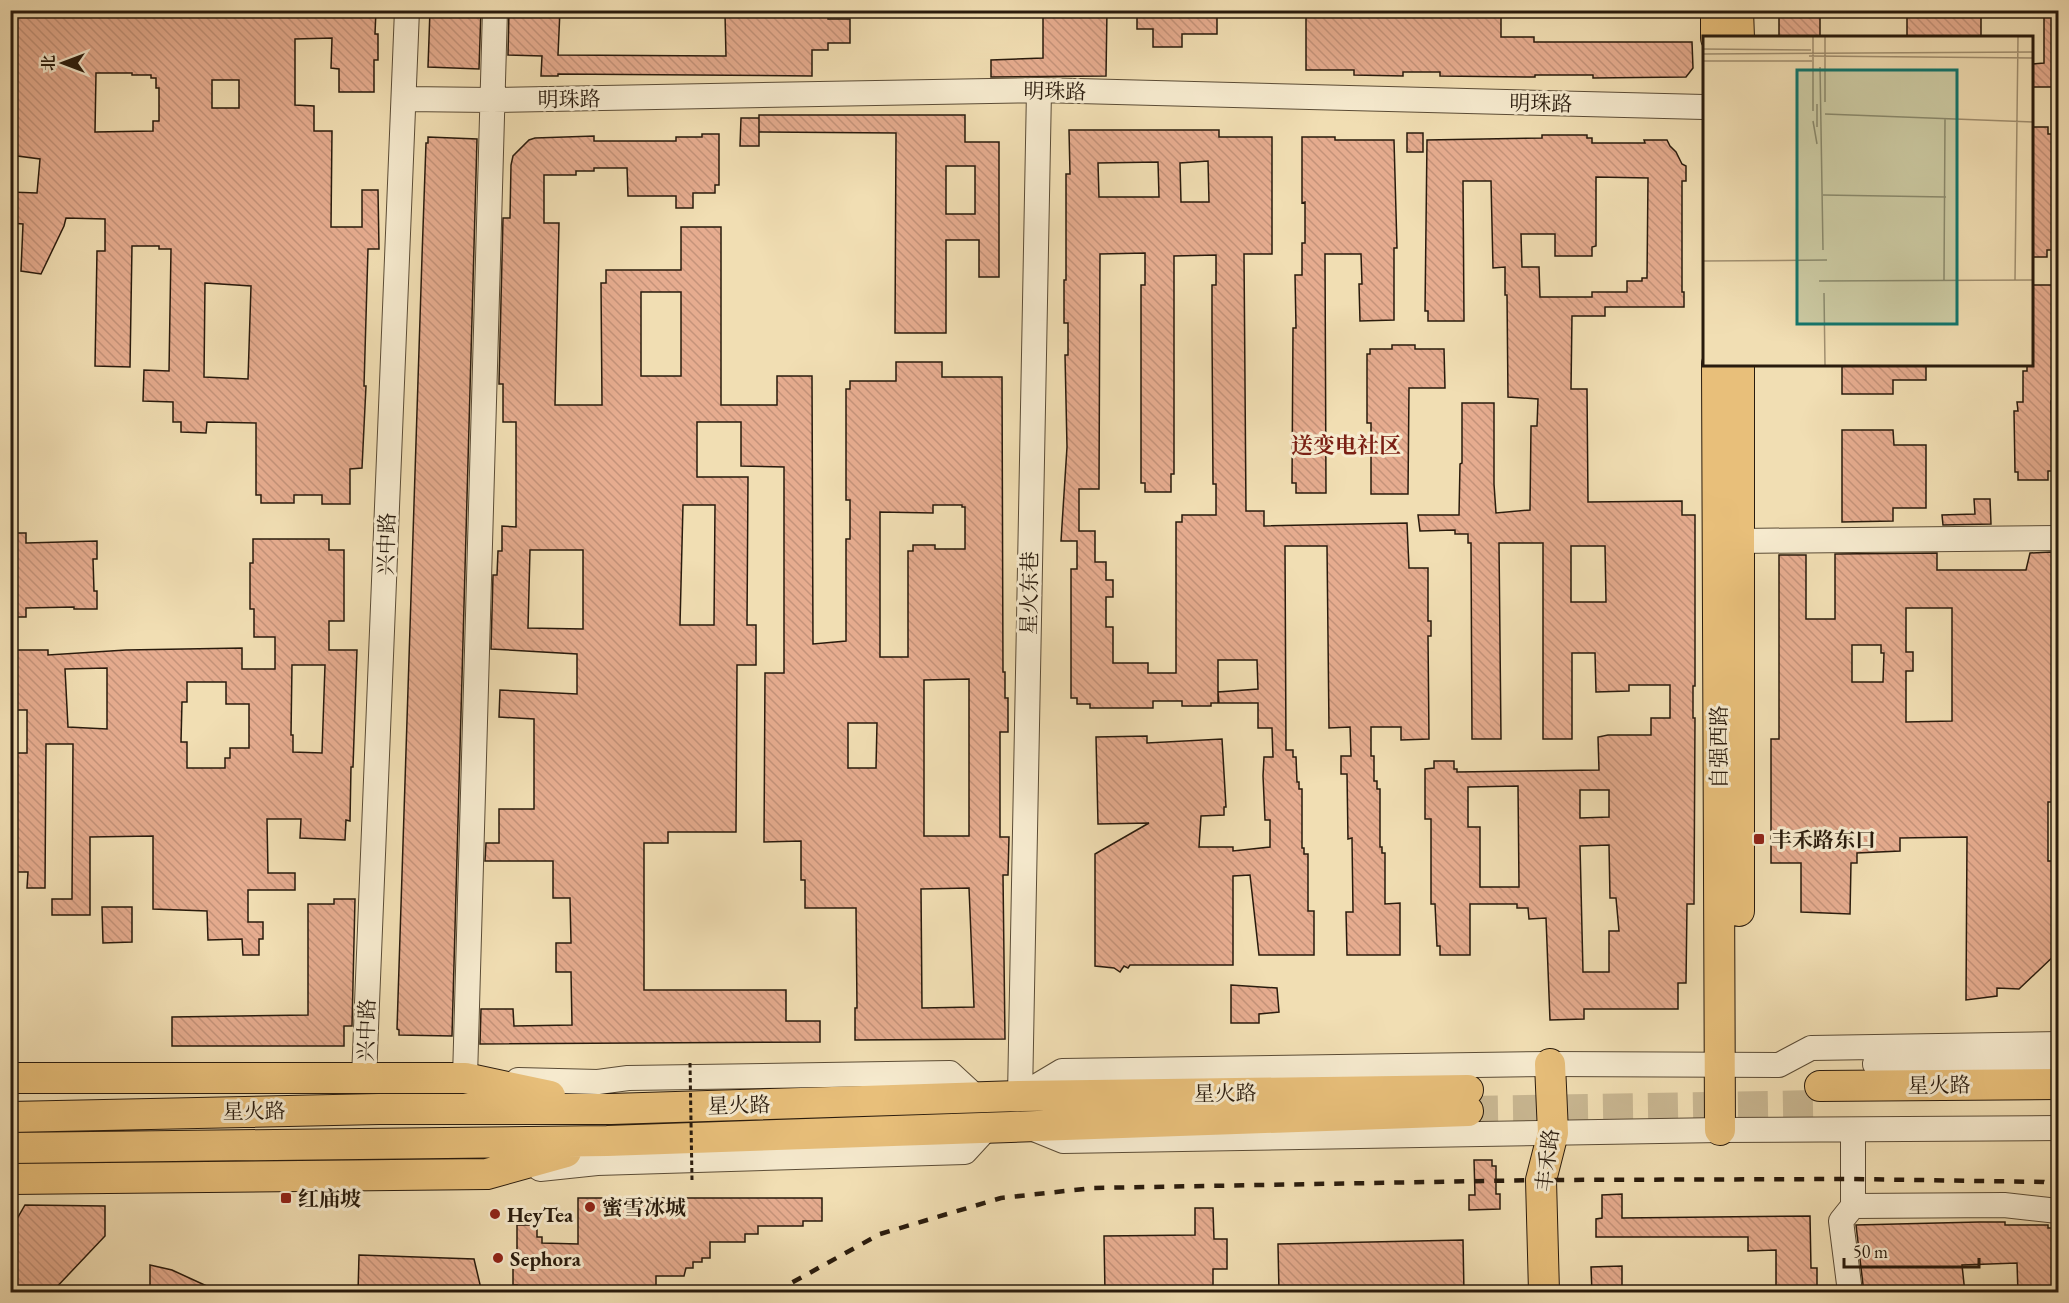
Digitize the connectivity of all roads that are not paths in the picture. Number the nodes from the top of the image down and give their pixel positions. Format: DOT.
graph roads {
  1 [pos="407,10"];
  2 [pos="495,10"];
  3 [pos="1716,10"];
  4 [pos="1738,10"];
  5 [pos="1716,36"];
  6 [pos="1738,36"];
  7 [pos="1039,90"];
  8 [pos="405,99"];
  9 [pos="492,100"];
  10 [pos="1703,107"];
  11 [pos="1717,366"];
  12 [pos="1739,366"];
  13 [pos="2058,538"];
  14 [pos="1739,541"];
  15 [pos="2058,1044"];
  16 [pos="2058,1062"];
  17 [pos="1550,1064"];
  18 [pos="1729,1065"];
  19 [pos="1779,1065"];
  20 [pos="10,1078"];
  21 [pos="364,1078"];
  22 [pos="465,1078"];
  23 [pos="2058,1084"];
  24 [pos="1020,1096"];
  25 [pos="976,1097"];
  26 [pos="2058,1103"];
  27 [pos="611,1109"];
  28 [pos="10,1117"];
  29 [pos="1023,1125"];
  30 [pos="988,1127"];
  31 [pos="2058,1128"];
  32 [pos="1730,1130"];
  33 [pos="1853,1130"];
  34 [pos="1553,1133"];
  35 [pos="607,1141"];
  36 [pos="10,1148"];
  37 [pos="487,1174"];
  38 [pos="10,1179"];
  39 [pos="1853,1206"];
  40 [pos="2058,1211"];
  41 [pos="1544,1293"];
  42 [pos="1850,1293"];
  1 -- 8 [label="street, 兴中路"];
  2 -- 9 [label="street"];
  3 -- 5 [label="main road"];
  4 -- 6 [label="main road"];
  7 -- 9 [label="street, 明珠路"];
  7 -- 10 [label="street, 明珠路"];
  7 -- 24 [label="street, 星火东巷"];
  8 -- 9 [label="street, 明珠路"];
  8 -- 21 [label="street, 兴中路"];
  9 -- 22 [label="street"];
  11 -- 18 [label="main road, 自强西路"];
  12 -- 14 [label="main road, 自强西路"];
  13 -- 14 [label="street"];
  14 -- 18 [label="main road, 自强西路"];
  15 -- 19 [label="street"];
  16 -- 19 [label="street"];
  17 -- 18 [label="street"];
  17 -- 24 [label="street"];
  17 -- 34 [label="main road, 丰禾路"];
  18 -- 19 [label="street"];
  18 -- 32 [label="main road, 自强西路"];
  20 -- 21 [label="main road"];
  21 -- 22 [label="main road"];
  22 -- 25 [label="street"];
  22 -- 27 [label="main road"];
  23 -- 26 [label="main road, 星火路"];
  24 -- 25 [label="main road, 星火路"];
  24 -- 29 [label="main road, 星火路"];
  25 -- 27 [label="main road, 星火路"];
  27 -- 28 [label="main road, 星火路"];
  29 -- 30 [label="main road, 星火路"];
  29 -- 34 [label="street"];
  30 -- 35 [label="main road, 星火路"];
  30 -- 37 [label="street"];
  31 -- 33 [label="street"];
  32 -- 33 [label="street"];
  32 -- 34 [label="street"];
  33 -- 39 [label="street"];
  34 -- 41 [label="main road, 丰禾路"];
  35 -- 36 [label="main road, 星火路"];
  35 -- 37 [label="main road"];
  37 -- 38 [label="main road"];
  39 -- 40 [label="street"];
  39 -- 42 [label="street"];
}
